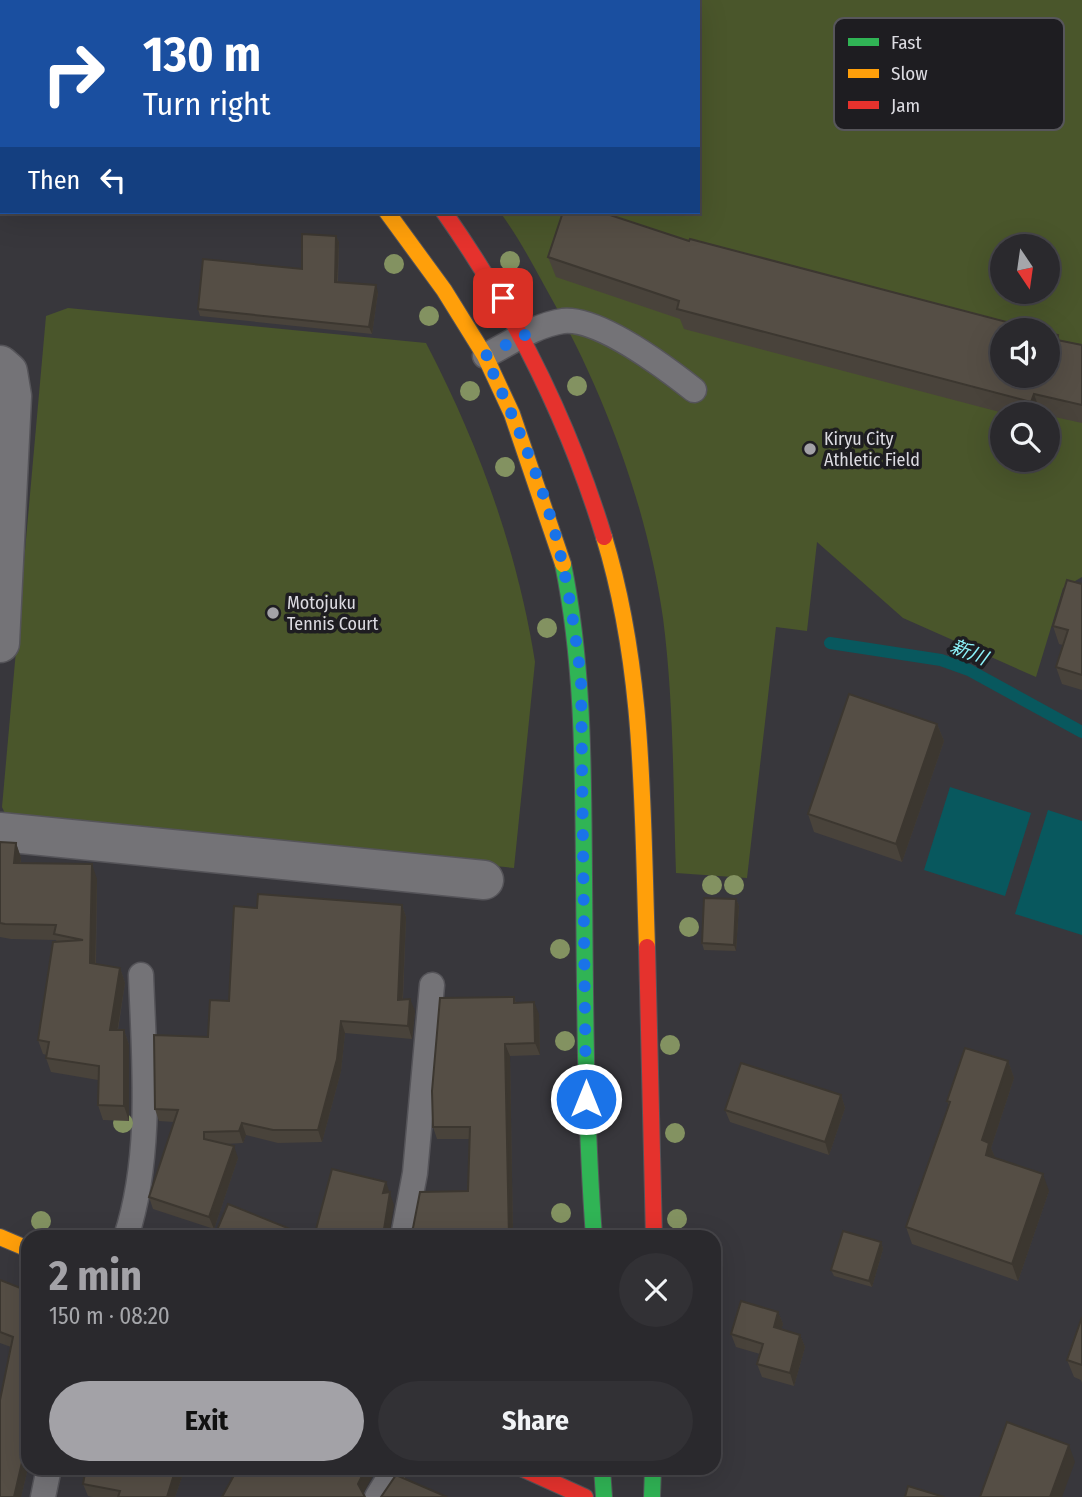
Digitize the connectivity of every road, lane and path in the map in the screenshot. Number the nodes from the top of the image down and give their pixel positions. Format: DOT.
graph roads {
  1 [pos="388,214"];
  2 [pos="446,214"];
  3 [pos="525,335"];
  4 [pos="485,356"];
  5 [pos="0,365"];
  6 [pos="694,390"];
  7 [pos="0,643"];
  8 [pos="0,832"];
  9 [pos="484,880"];
  10 [pos="141,975"];
  11 [pos="432,985"];
  12 [pos="586,1127"];
  13 [pos="576,1229"];
  14 [pos="128,1230"];
  15 [pos="404,1230"];
  16 [pos="593,1230"];
  17 [pos="654,1230"];
  18 [pos="0,1237"];
  19 [pos="21,1246"];
  20 [pos="48,1475"];
  21 [pos="391,1475"];
  22 [pos="536,1475"];
  23 [pos="602,1475"];
  24 [pos="653,1475"];
  25 [pos="43,1497"];
  26 [pos="377,1497"];
  27 [pos="585,1497"];
  28 [pos="604,1497"];
  29 [pos="652,1497"];
  1 -- 4 [label="street"];
  2 -- 3 [label="street"];
  3 -- 4 [label="lane"];
  3 -- 6 [label="lane"];
  3 -- 17 [label="street"];
  4 -- 12 [label="street"];
  5 -- 7 [label="street"];
  8 -- 9 [label="street"];
  10 -- 14 [label="lane"];
  11 -- 15 [label="lane"];
  12 -- 13 [label="street"];
  12 -- 16 [label="street"];
  18 -- 19 [label="street"];
  20 -- 25 [label="lane"];
  21 -- 26 [label="lane"];
  22 -- 27 [label="street"];
  23 -- 28 [label="street"];
  24 -- 29 [label="street"];
}
